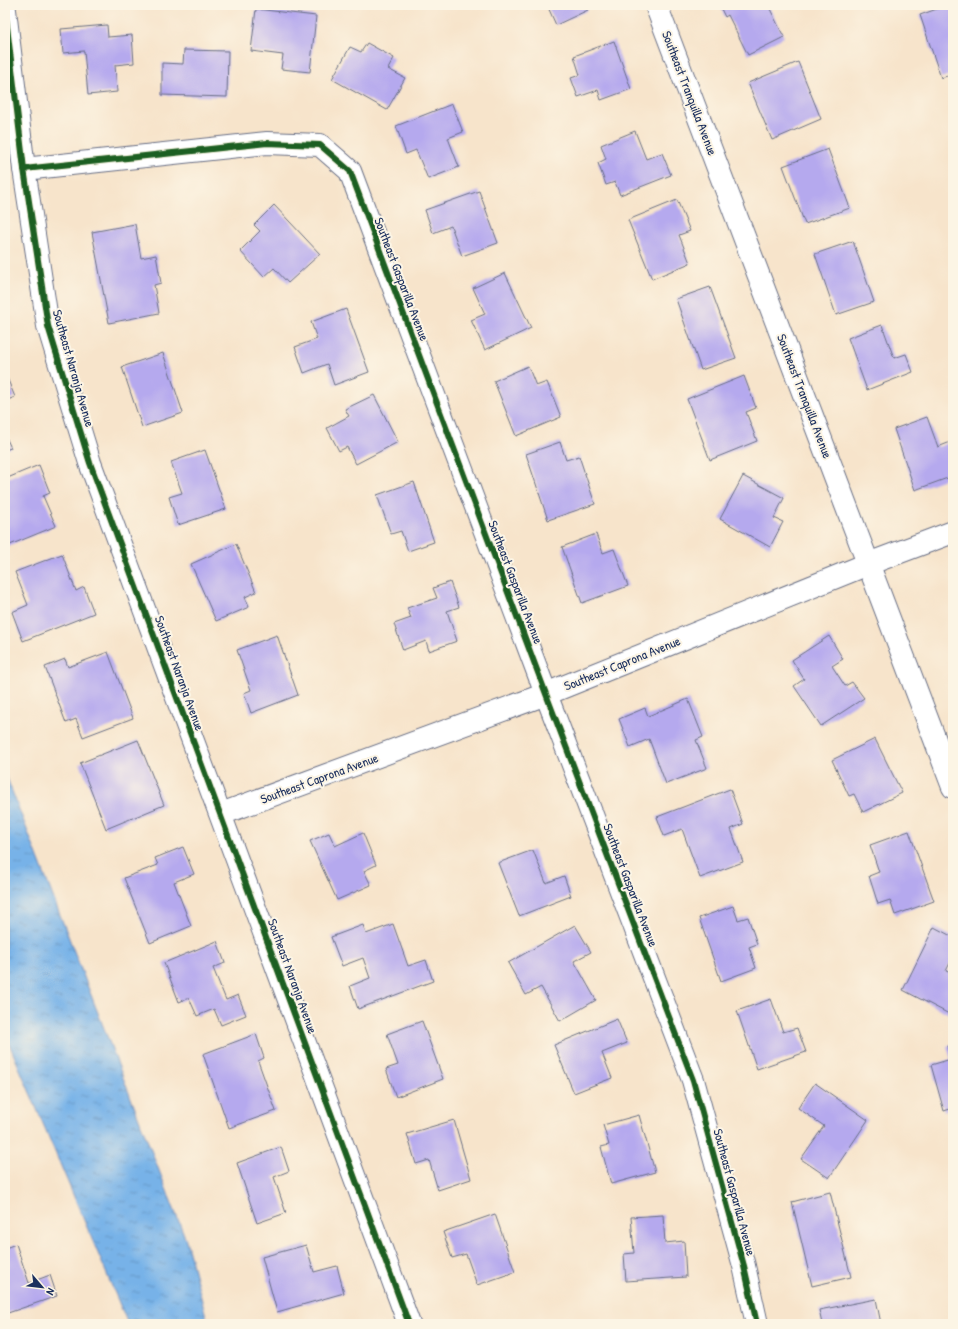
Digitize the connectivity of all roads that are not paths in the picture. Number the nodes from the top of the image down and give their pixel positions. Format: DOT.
graph roads {
  1 [pos="656,5"];
  2 [pos="5,10"];
  3 [pos="24,169"];
  4 [pos="953,532"];
  5 [pos="868,564"];
  6 [pos="546,694"];
  7 [pos="953,787"];
  8 [pos="221,814"];
  9 [pos="409,1324"];
  10 [pos="756,1324"];
  1 -- 5 [label="street, Southeast Tranquilla Avenue"];
  2 -- 3 [label="street, Southeast Naranja Avenue"];
  3 -- 6 [label="street, Southeast Gasparilla Avenue"];
  3 -- 8 [label="street, Southeast Naranja Avenue"];
  4 -- 5 [label="street, Southeast Caprona Avenue"];
  5 -- 6 [label="street, Southeast Caprona Avenue"];
  5 -- 7 [label="street, Southeast Tranquilla Avenue"];
  6 -- 8 [label="street, Southeast Caprona Avenue"];
  6 -- 10 [label="street, Southeast Gasparilla Avenue"];
  8 -- 9 [label="street, Southeast Naranja Avenue"];
}
